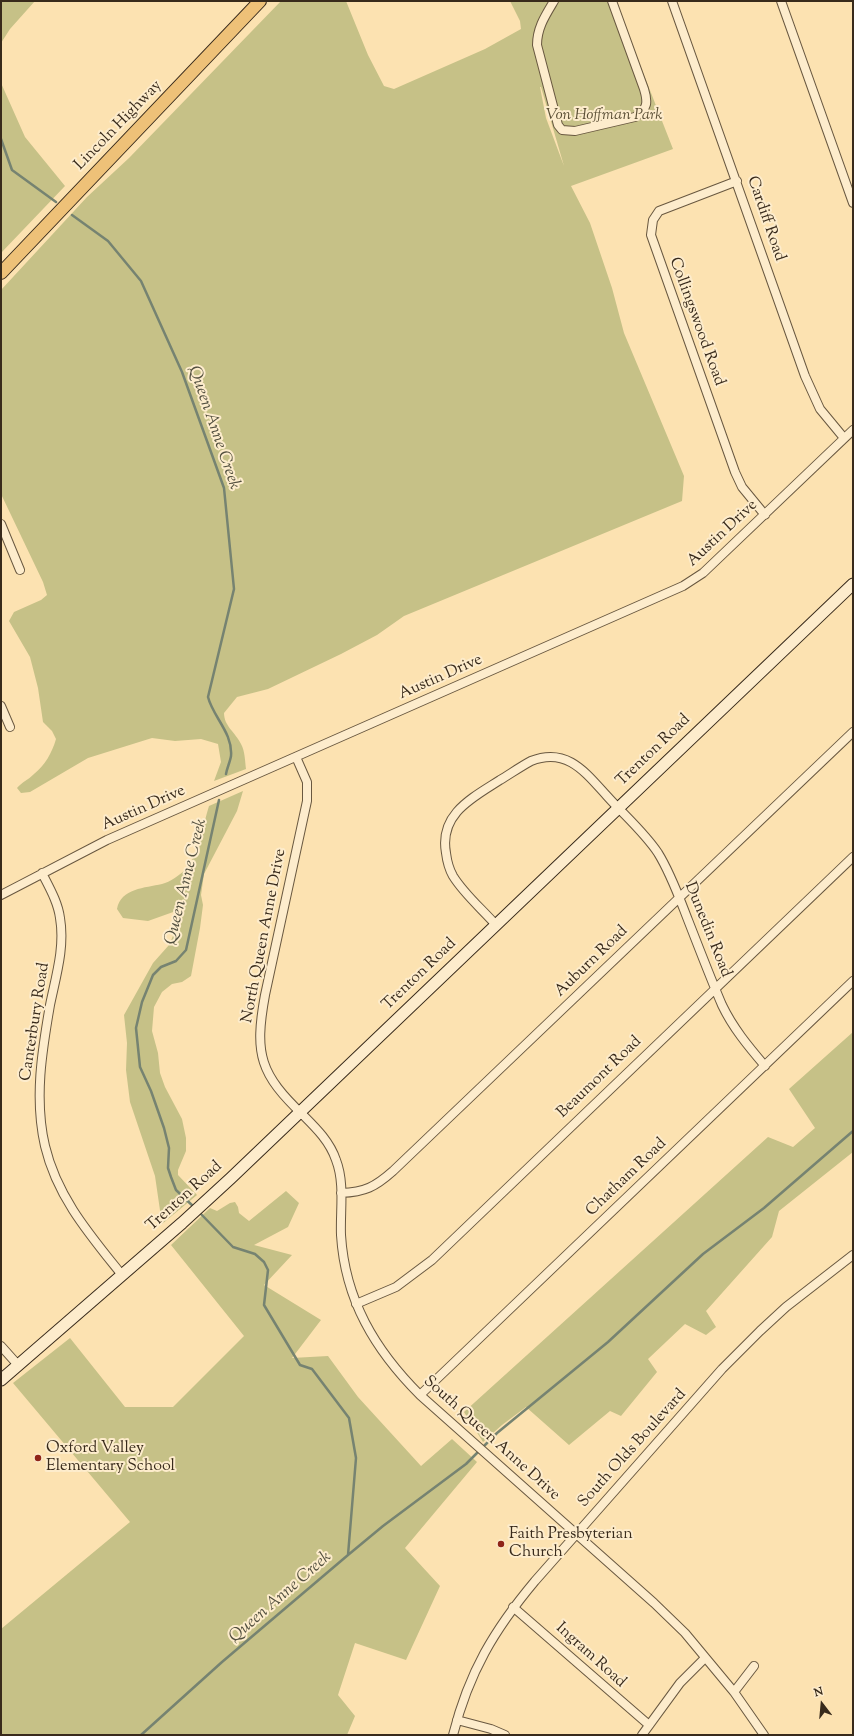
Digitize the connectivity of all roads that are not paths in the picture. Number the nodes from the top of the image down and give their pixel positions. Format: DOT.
graph roads {
  1 [pos="260,1"];
  2 [pos="554,1"];
  3 [pos="612,1"];
  4 [pos="672,1"];
  5 [pos="781,1"];
  6 [pos="737,181"];
  7 [pos="853,203"];
  8 [pos="1,273"];
  9 [pos="853,430"];
  10 [pos="844,438"];
  11 [pos="765,515"];
  12 [pos="1,524"];
  13 [pos="20,570"];
  14 [pos="853,584"];
  15 [pos="1,706"];
  16 [pos="4,720"];
  17 [pos="10,727"];
  18 [pos="853,732"];
  19 [pos="296,757"];
  20 [pos="618,808"];
  21 [pos="853,857"];
  22 [pos="42,873"];
  23 [pos="1,894"];
  24 [pos="679,898"];
  25 [pos="496,925"];
  26 [pos="853,981"];
  27 [pos="715,988"];
  28 [pos="765,1066"];
  29 [pos="299,1112"];
  30 [pos="341,1193"];
  31 [pos="853,1255"];
  32 [pos="122,1275"];
  33 [pos="356,1304"];
  34 [pos="1,1346"];
  35 [pos="18,1365"];
  36 [pos="1,1380"];
  37 [pos="420,1394"];
  38 [pos="576,1534"];
  39 [pos="513,1607"];
  40 [pos="706,1658"];
  41 [pos="754,1666"];
  42 [pos="734,1692"];
  43 [pos="457,1720"];
  44 [pos="649,1725"];
  45 [pos="453,1735"];
  46 [pos="505,1735"];
  47 [pos="642,1735"];
  48 [pos="764,1735"];
  1 -- 8 [label="main road, Lincoln Highway"];
  2 -- 3 [label="street"];
  4 -- 6 [label="street, Cardiff Road"];
  5 -- 7 [label="street"];
  6 -- 10 [label="street, Cardiff Road"];
  6 -- 11 [label="street, Collingswood Road"];
  9 -- 10 [label="street, Austin Drive"];
  10 -- 11 [label="street, Austin Drive"];
  11 -- 19 [label="street, Austin Drive"];
  12 -- 13 [label="street"];
  14 -- 20 [label="main road, Trenton Road"];
  15 -- 16 [label="street"];
  16 -- 17 [label="street"];
  18 -- 24 [label="street, Auburn Road"];
  19 -- 22 [label="street, Austin Drive"];
  19 -- 29 [label="street, North Queen Anne Drive"];
  20 -- 24 [label="street, Dunedin Road"];
  20 -- 25 [label="main road, Trenton Road"];
  20 -- 25 [label="street, Dunedin Road"];
  21 -- 27 [label="street, Beaumont Road"];
  22 -- 23 [label="street, Austin Drive"];
  22 -- 32 [label="street, Canterbury Road"];
  24 -- 27 [label="street, Dunedin Road"];
  24 -- 30 [label="street, Auburn Road"];
  25 -- 29 [label="main road, Trenton Road"];
  26 -- 28 [label="street, Chatham Road"];
  27 -- 28 [label="street, Dunedin Road"];
  27 -- 33 [label="street, Beaumont Road"];
  28 -- 37 [label="street, Chatham Road"];
  29 -- 30 [label="street, South Queen Anne Drive"];
  29 -- 32 [label="main road, Trenton Road"];
  30 -- 33 [label="street, South Queen Anne Drive"];
  31 -- 38 [label="street, South Olds Boulevard"];
  32 -- 35 [label="main road, Trenton Road"];
  33 -- 37 [label="street, South Queen Anne Drive"];
  34 -- 35 [label="street"];
  35 -- 36 [label="main road, Trenton Road"];
  37 -- 38 [label="street, South Queen Anne Drive"];
  38 -- 39 [label="street, South Olds Boulevard"];
  38 -- 40 [label="street, South Queen Anne Drive"];
  39 -- 43 [label="street, South Olds Boulevard"];
  39 -- 44 [label="street, Ingram Road"];
  40 -- 42 [label="street, South Queen Anne Drive"];
  40 -- 44 [label="street"];
  41 -- 42 [label="street"];
  42 -- 48 [label="street, South Queen Anne Drive"];
  43 -- 45 [label="street, South Olds Boulevard"];
  43 -- 46 [label="street"];
  44 -- 47 [label="street"];
}
